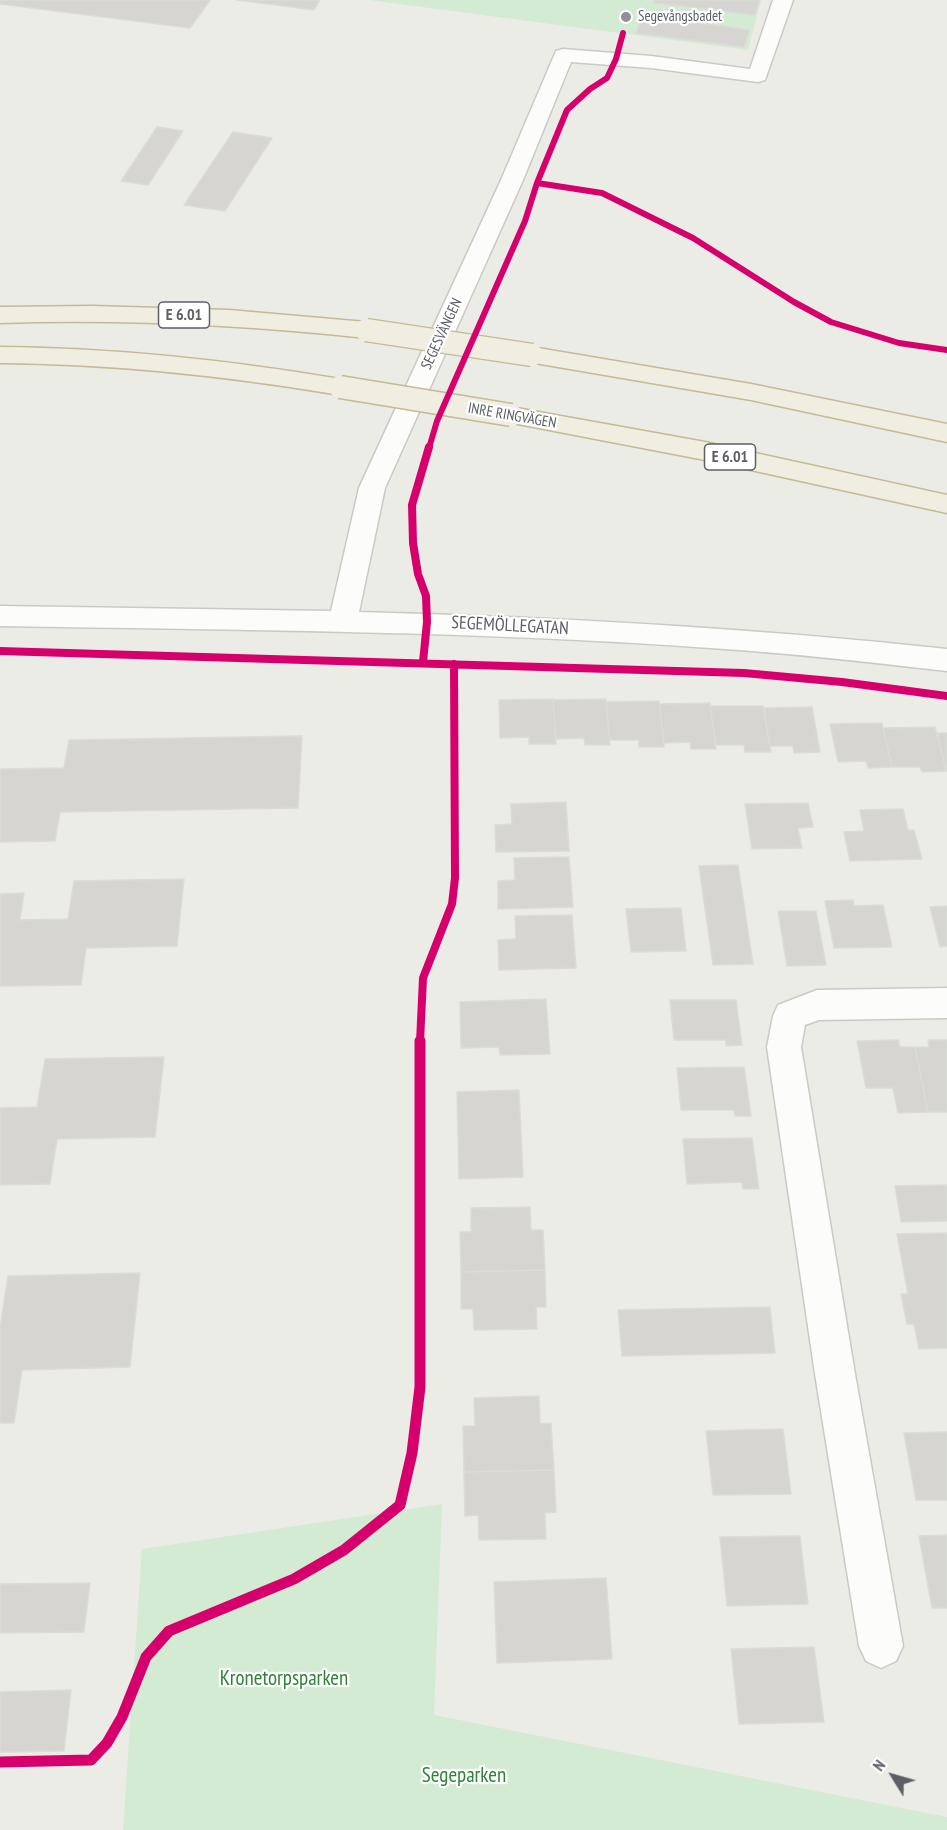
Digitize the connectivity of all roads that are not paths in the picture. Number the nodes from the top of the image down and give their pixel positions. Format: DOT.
graph roads {
  1 [pos="783,0"];
  2 [pos="0,315"];
  3 [pos="0,355"];
  4 [pos="947,433"];
  5 [pos="947,504"];
  6 [pos="0,615"];
  7 [pos="343,621"];
  8 [pos="947,660"];
  9 [pos="947,1003"];
  10 [pos="881,1646"];
  1 -- 7 [label="street, SEGESVÄNGEN"];
  2 -- 4 [label="highway, E 6.01, bridge"];
  3 -- 5 [label="highway, INRE RINGVÄGEN / E 6.01, bridge"];
  6 -- 7 [label="street, SEGEMÖLLEGATAN"];
  7 -- 8 [label="street, SEGEMÖLLEGATAN"];
  9 -- 10 [label="street"];
}
